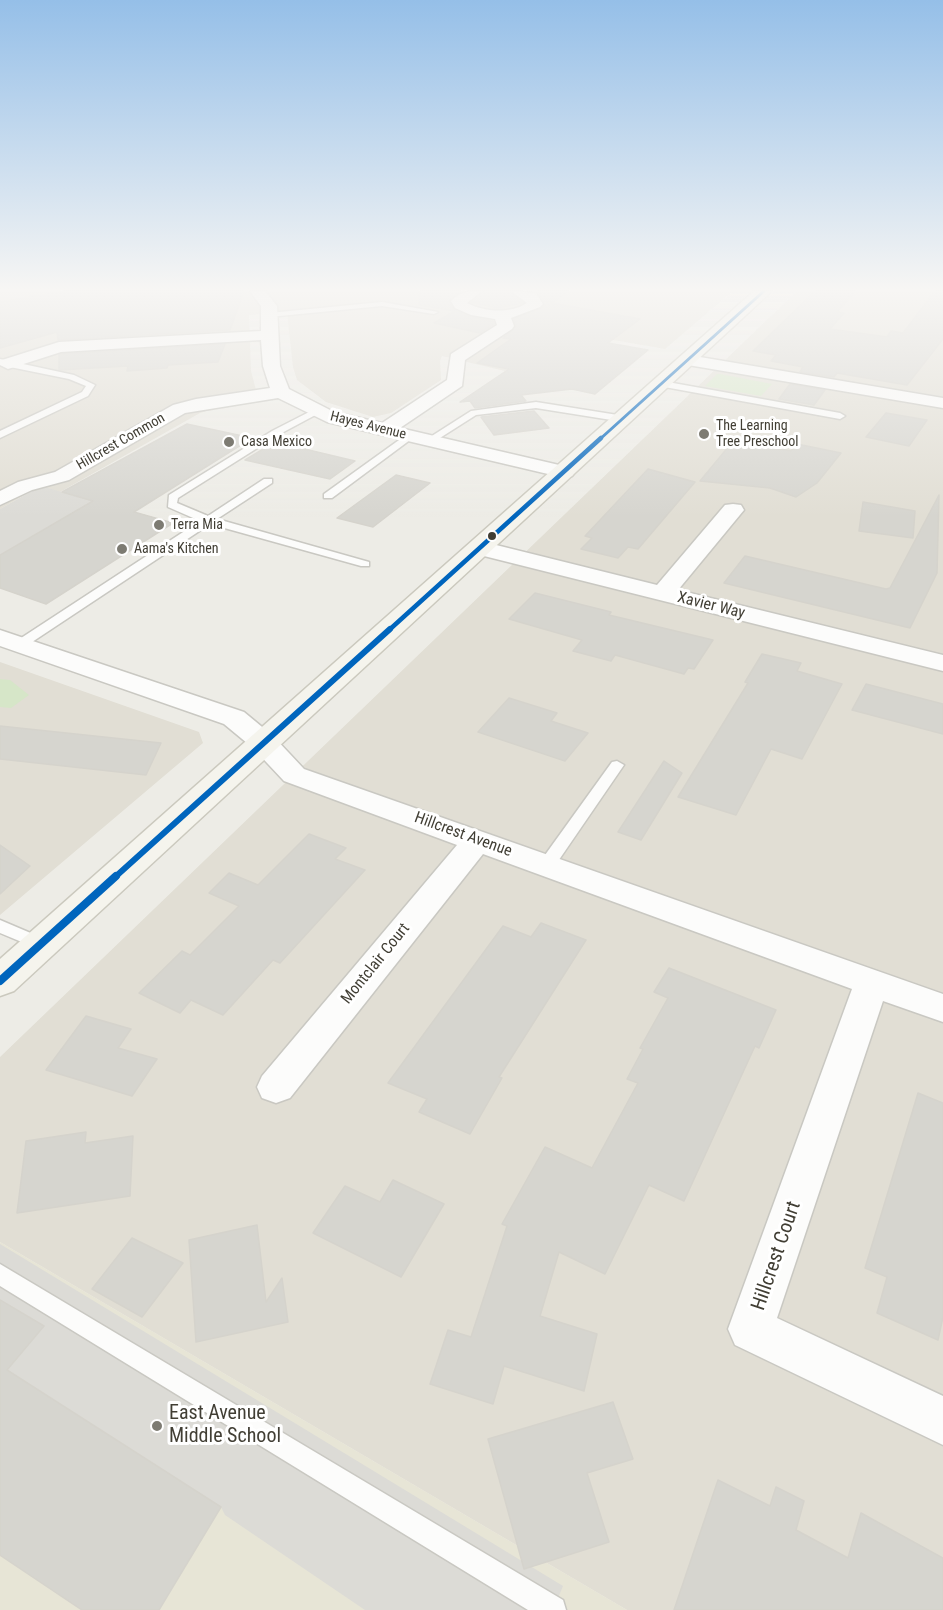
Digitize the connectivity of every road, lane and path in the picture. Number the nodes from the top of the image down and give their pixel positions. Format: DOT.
graph roads {
  1 [pos="19,366"];
  2 [pos="273,366"];
  3 [pos="457,366"];
  4 [pos="681,366"];
  5 [pos="725,366"];
  6 [pos="662,384"];
  7 [pos="282,392"];
  8 [pos="943,402"];
  9 [pos="316,412"];
  10 [pos="840,416"];
  11 [pos="624,419"];
  12 [pos="383,431"];
  13 [pos="0,435"];
  14 [pos="410,437"];
  15 [pos="429,441"];
  16 [pos="565,472"];
  17 [pos="268,481"];
  18 [pos="328,496"];
  19 [pos="0,499"];
  20 [pos="733,510"];
  21 [pos="208,520"];
  22 [pos="480,548"];
  23 [pos="365,564"];
  24 [pos="662,594"];
  25 [pos="10,642"];
  26 [pos="943,663"];
  27 [pos="263,742"];
  28 [pos="617,765"];
  29 [pos="477,841"];
  30 [pos="546,866"];
  31 [pos="0,926"];
  32 [pos="41,944"];
  33 [pos="0,981"];
  34 [pos="872,982"];
  35 [pos="943,1008"];
  36 [pos="276,1087"];
  37 [pos="0,1274"];
  38 [pos="943,1421"];
  39 [pos="553,1610"];
  1 -- 13 [label="lane"];
  2 -- 7 [label="street"];
  3 -- 12 [label="street"];
  4 -- 6 [label="main road"];
  5 -- 8 [label="street"];
  6 -- 10 [label="lane"];
  6 -- 11 [label="main road"];
  7 -- 9 [label="street, Hayes Avenue"];
  7 -- 19 [label="street, Hillcrest Common"];
  9 -- 12 [label="street, Hayes Avenue"];
  9 -- 21 [label="lane"];
  11 -- 15 [label="lane"];
  11 -- 16 [label="main road"];
  12 -- 14 [label="street, Hayes Avenue"];
  14 -- 15 [label="street, Hayes Avenue"];
  14 -- 18 [label="lane"];
  15 -- 16 [label="street, Hayes Avenue"];
  16 -- 22 [label="main road"];
  17 -- 21 [label="lane"];
  20 -- 24 [label="street"];
  21 -- 23 [label="lane"];
  21 -- 25 [label="lane"];
  22 -- 24 [label="street, Xavier Way"];
  22 -- 27 [label="main road"];
  24 -- 26 [label="street, Xavier Way"];
  25 -- 27 [label="street, Hillcrest Avenue"];
  27 -- 29 [label="street, Hillcrest Avenue"];
  27 -- 32 [label="main road"];
  28 -- 30 [label="lane"];
  29 -- 30 [label="street, Hillcrest Avenue"];
  29 -- 36 [label="street, Montclair Court"];
  30 -- 34 [label="street, Hillcrest Avenue"];
  31 -- 32 [label="lane"];
  32 -- 33 [label="main road"];
  34 -- 35 [label="street, Hillcrest Avenue"];
  34 -- 38 [label="street, Hillcrest Court"];
  37 -- 39 [label="lane"];
}
